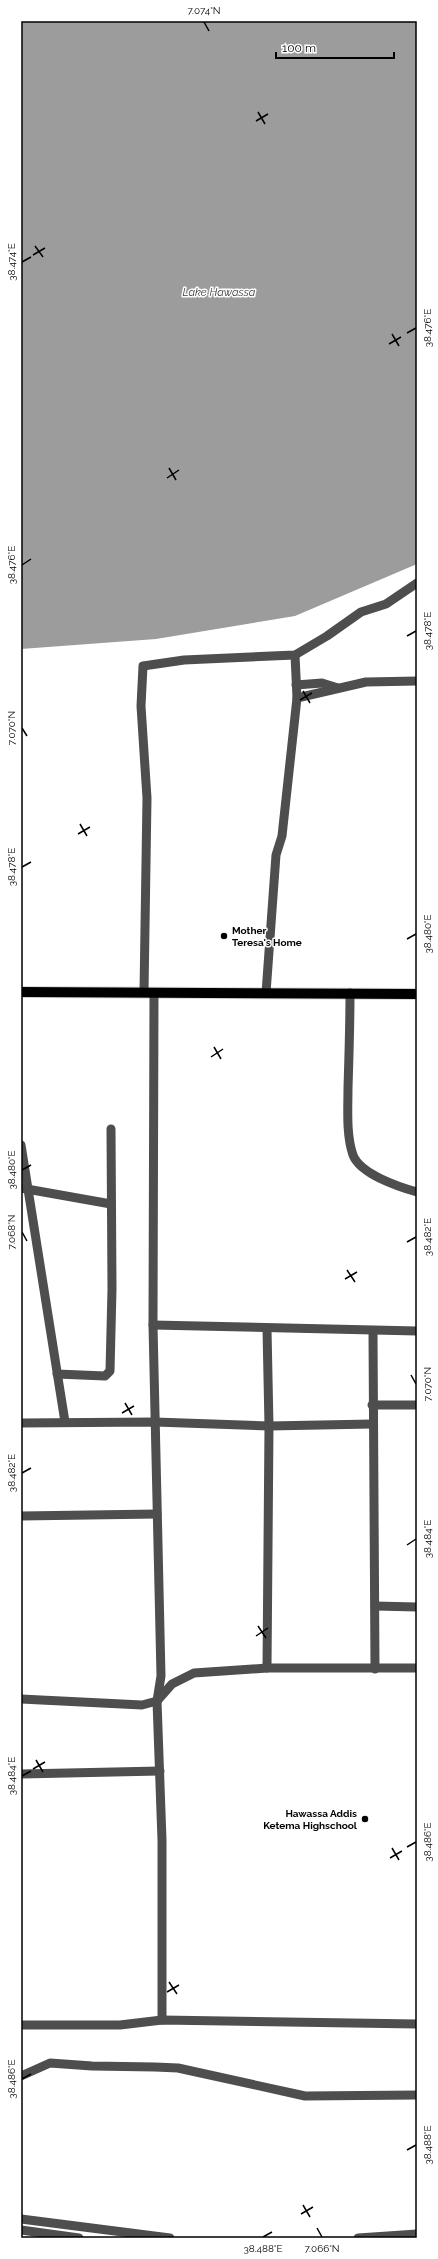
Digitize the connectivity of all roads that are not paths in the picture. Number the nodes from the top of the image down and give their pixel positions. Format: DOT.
graph roads {
  1 [pos="417,582"];
  2 [pos="295,655"];
  3 [pos="417,681"];
  4 [pos="296,685"];
  5 [pos="338,688"];
  6 [pos="297,698"];
  7 [pos="21,992"];
  8 [pos="144,992"];
  9 [pos="154,993"];
  10 [pos="266,993"];
  11 [pos="350,993"];
  12 [pos="417,994"];
  13 [pos="112,1129"];
  14 [pos="21,1145"];
  15 [pos="24,1188"];
  16 [pos="417,1192"];
  17 [pos="111,1204"];
  18 [pos="153,1325"];
  19 [pos="267,1329"];
  20 [pos="417,1331"];
  21 [pos="373,1332"];
  22 [pos="57,1374"];
  23 [pos="372,1404"];
  24 [pos="417,1404"];
  25 [pos="65,1422"];
  26 [pos="155,1422"];
  27 [pos="21,1423"];
  28 [pos="372,1424"];
  29 [pos="269,1426"];
  30 [pos="157,1514"];
  31 [pos="21,1516"];
  32 [pos="375,1606"];
  33 [pos="417,1607"];
  34 [pos="268,1668"];
  35 [pos="417,1668"];
  36 [pos="375,1669"];
  37 [pos="21,1699"];
  38 [pos="158,1701"];
  39 [pos="160,1771"];
  40 [pos="21,1774"];
  41 [pos="162,2020"];
  42 [pos="417,2024"];
  43 [pos="21,2025"];
  44 [pos="21,2076"];
  45 [pos="417,2096"];
  46 [pos="21,2219"];
  47 [pos="21,2230"];
  48 [pos="417,2234"];
  49 [pos="79,2238"];
  50 [pos="170,2238"];
  51 [pos="358,2238"];
  1 -- 2 [label="street"];
  2 -- 4 [label="street"];
  2 -- 8 [label="street"];
  3 -- 5 [label="street"];
  4 -- 5 [label="street"];
  4 -- 6 [label="street"];
  5 -- 6 [label="street"];
  6 -- 10 [label="street"];
  7 -- 8 [label="main road"];
  8 -- 9 [label="main road"];
  9 -- 10 [label="main road"];
  9 -- 18 [label="street"];
  10 -- 11 [label="main road"];
  11 -- 12 [label="main road"];
  11 -- 16 [label="street"];
  13 -- 17 [label="street"];
  14 -- 15 [label="street"];
  15 -- 17 [label="street"];
  15 -- 22 [label="street"];
  17 -- 22 [label="street"];
  18 -- 19 [label="street"];
  18 -- 26 [label="street"];
  19 -- 21 [label="street"];
  19 -- 29 [label="street"];
  20 -- 21 [label="street"];
  21 -- 23 [label="street"];
  22 -- 25 [label="street"];
  23 -- 24 [label="street"];
  23 -- 28 [label="street"];
  25 -- 26 [label="street"];
  25 -- 27 [label="street"];
  26 -- 29 [label="street"];
  26 -- 30 [label="street"];
  28 -- 29 [label="street"];
  28 -- 32 [label="street"];
  29 -- 34 [label="street"];
  30 -- 31 [label="street"];
  30 -- 38 [label="street"];
  32 -- 33 [label="street"];
  32 -- 36 [label="street"];
  34 -- 36 [label="street"];
  34 -- 38 [label="street"];
  35 -- 36 [label="street"];
  37 -- 38 [label="street"];
  38 -- 39 [label="street"];
  39 -- 40 [label="street"];
  39 -- 41 [label="street"];
  41 -- 42 [label="street"];
  41 -- 43 [label="street"];
  44 -- 45 [label="street"];
  46 -- 50 [label="street"];
  47 -- 49 [label="street"];
  48 -- 51 [label="street"];
}
